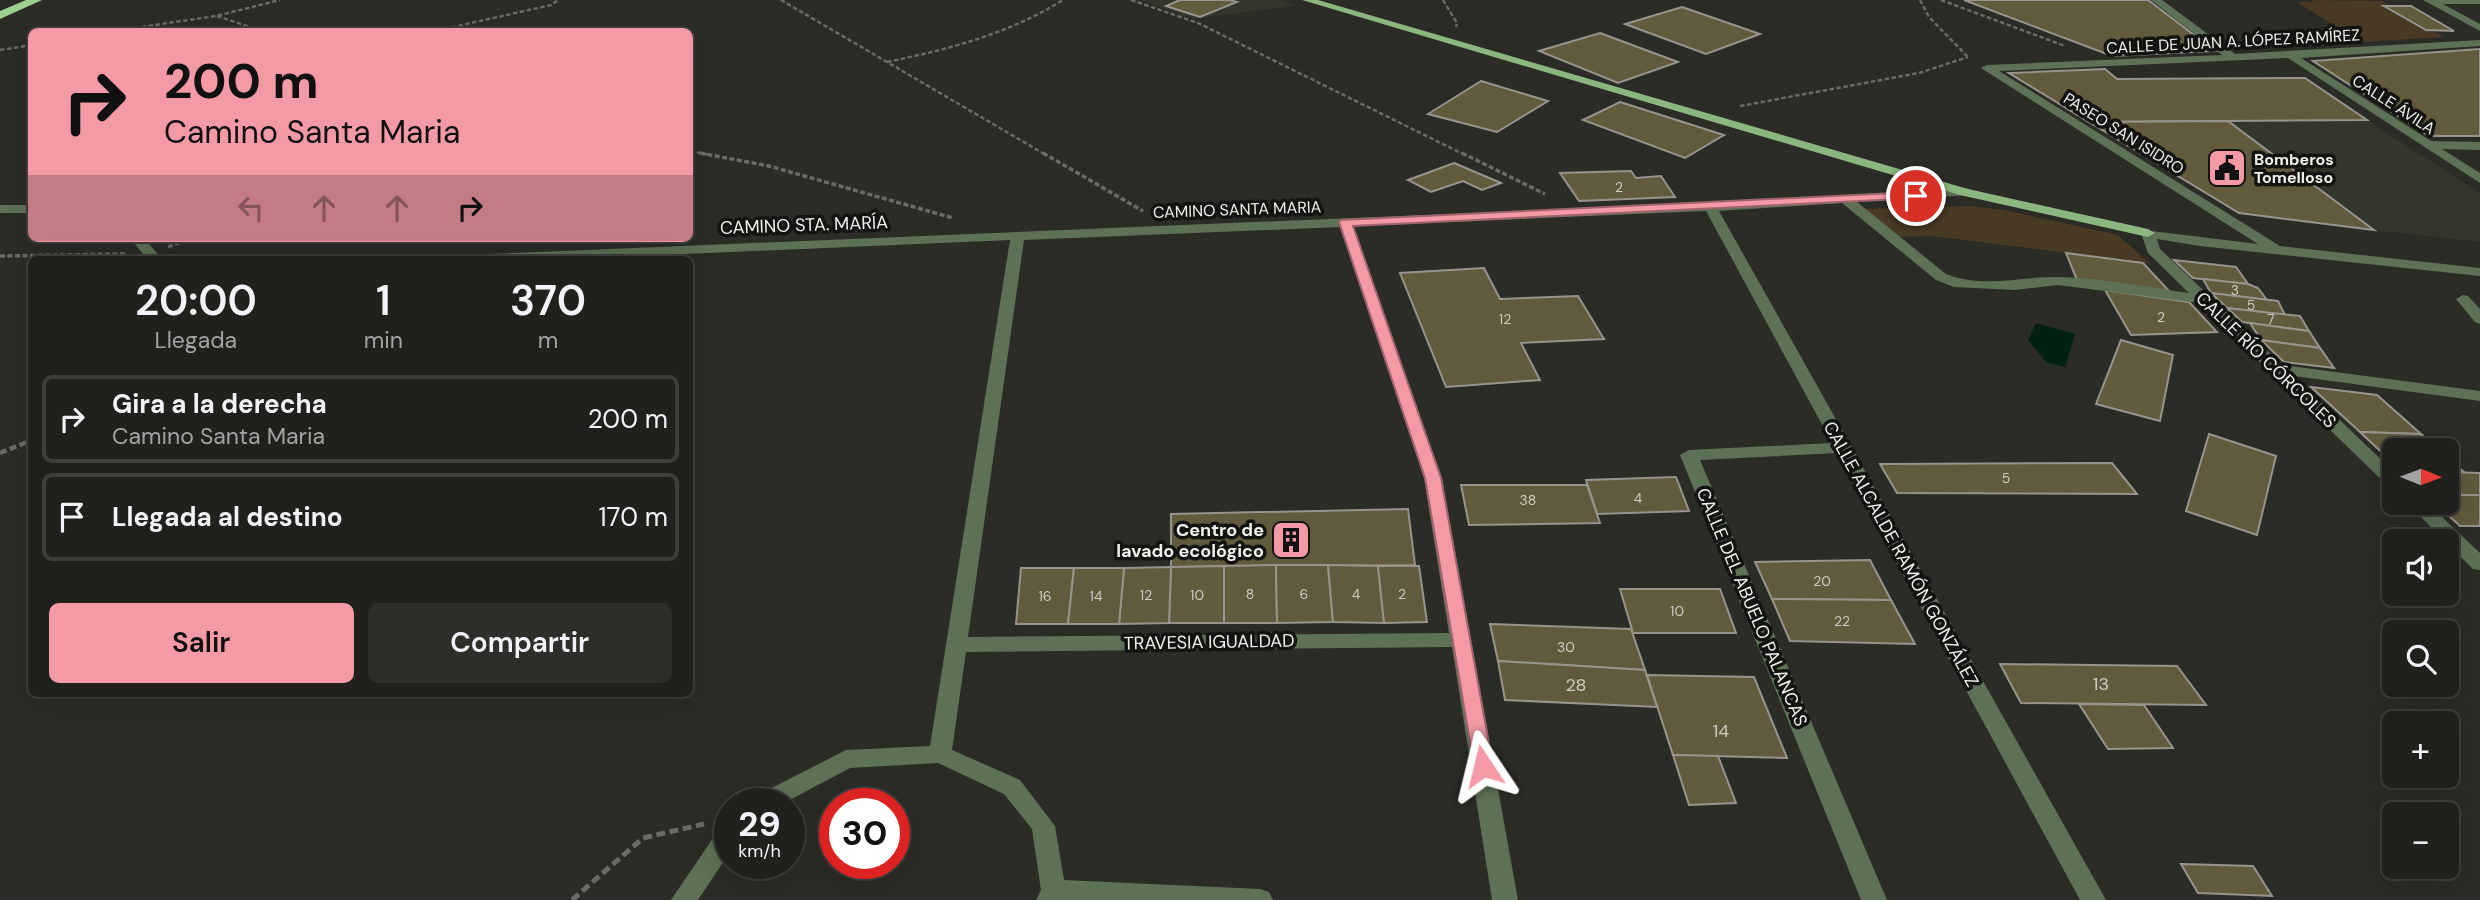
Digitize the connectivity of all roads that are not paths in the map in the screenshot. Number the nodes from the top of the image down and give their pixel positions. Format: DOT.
graph roads {
  1 [pos="38,0"];
  2 [pos="1307,0"];
  3 [pos="2156,0"];
  4 [pos="2429,1"];
  5 [pos="2480,1"];
  6 [pos="0,15"];
  7 [pos="2480,28"];
  8 [pos="2480,43"];
  9 [pos="2290,55"];
  10 [pos="2233,58"];
  11 [pos="1987,68"];
  12 [pos="2428,145"];
  13 [pos="2480,146"];
  14 [pos="2480,179"];
  15 [pos="1965,192"];
  16 [pos="1846,200"];
  17 [pos="1710,207"];
  18 [pos="0,209"];
  19 [pos="28,209"];
  20 [pos="1345,222"];
  21 [pos="2148,233"];
  22 [pos="1018,236"];
  23 [pos="139,242"];
  24 [pos="2278,251"];
  25 [pos="151,256"];
  26 [pos="538,256"];
  27 [pos="2480,272"];
  28 [pos="2203,299"];
  29 [pos="2463,299"];
  30 [pos="2480,319"];
  31 [pos="2274,369"];
  32 [pos="2480,396"];
  33 [pos="1842,447"];
  34 [pos="2382,471"];
  35 [pos="2429,515"];
  36 [pos="2480,564"];
  37 [pos="1461,640"];
  38 [pos="957,645"];
  39 [pos="940,754"];
  40 [pos="792,788"];
  41 [pos="714,845"];
  42 [pos="1051,895"];
  43 [pos="684,900"];
  44 [pos="1260,900"];
  45 [pos="1505,900"];
  46 [pos="1874,900"];
  47 [pos="2093,900"];
  1 -- 6 [label="highway"];
  2 -- 15 [label="main road"];
  3 -- 10 [label="street"];
  4 -- 5 [label="street"];
  4 -- 7 [label="street"];
  8 -- 9 [label="street, CALLE DE JUAN A. LÓPEZ RAMÍREZ"];
  9 -- 10 [label="street, CALLE DE JUAN A. LÓPEZ RAMÍREZ"];
  9 -- 12 [label="street, CALLE ÁVILA"];
  10 -- 11 [label="street, CALLE DE JUAN A. LÓPEZ RAMÍREZ"];
  11 -- 24 [label="street, PASEO SAN ISIDRO"];
  12 -- 13 [label="street"];
  12 -- 14 [label="street, CALLE ÁVILA"];
  15 -- 16 [label="street, CAMINO SANTA MARIA"];
  15 -- 21 [label="main road"];
  16 -- 17 [label="street, CAMINO SANTA MARIA"];
  16 -- 28 [label="street"];
  17 -- 20 [label="street, CAMINO SANTA MARIA"];
  17 -- 33 [label="street, CALLE ALCALDE RAMÓN GONZÁLEZ"];
  18 -- 19 [label="street"];
  20 -- 22 [label="street, CAMINO SANTA MARIA"];
  20 -- 37 [label="street"];
  21 -- 24 [label="street, PASEO SAN ISIDRO"];
  21 -- 28 [label="street, CALLE RÍO CÓRCOLES"];
  22 -- 26 [label="street, CAMINO STA. MARÍA"];
  22 -- 38 [label="street"];
  23 -- 25 [label="street"];
  24 -- 27 [label="street, PASEO SAN ISIDRO"];
  28 -- 31 [label="street, CALLE RÍO CÓRCOLES"];
  29 -- 30 [label="street"];
  31 -- 32 [label="street"];
  31 -- 34 [label="street, CALLE RÍO CÓRCOLES"];
  33 -- 46 [label="street, CALLE DEL ABUELO PALANCAS"];
  33 -- 47 [label="street, CALLE ALCALDE RAMÓN GONZÁLEZ"];
  35 -- 36 [label="street"];
  37 -- 38 [label="street, TRAVESIA IGUALDAD"];
  37 -- 45 [label="street"];
  38 -- 39 [label="street"];
  39 -- 40 [label="street"];
  39 -- 42 [label="street"];
  41 -- 43 [label="street"];
  42 -- 44 [label="street"];
}
